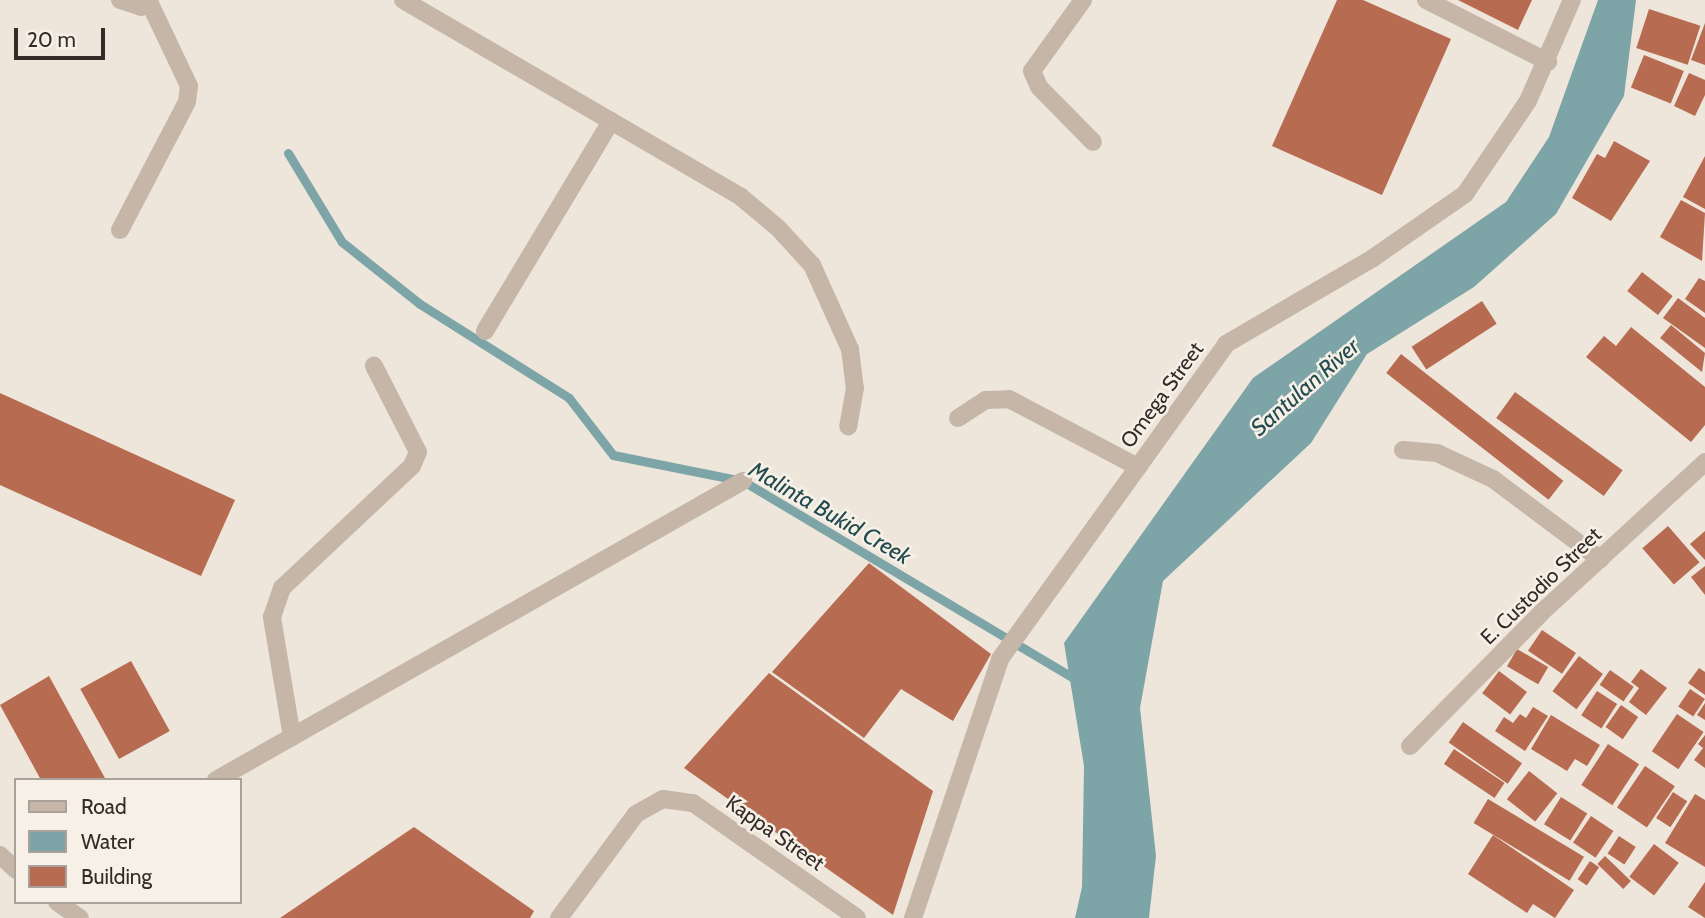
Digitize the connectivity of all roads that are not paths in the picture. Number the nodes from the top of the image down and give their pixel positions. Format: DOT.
graph roads {
  1 [pos="120,0"];
  2 [pos="403,0"];
  3 [pos="1083,0"];
  4 [pos="1426,0"];
  5 [pos="1572,0"];
  6 [pos="152,2"];
  7 [pos="1548,62"];
  8 [pos="611,121"];
  9 [pos="1093,142"];
  10 [pos="120,230"];
  11 [pos="485,331"];
  12 [pos="374,366"];
  13 [pos="958,418"];
  14 [pos="848,426"];
  15 [pos="1403,450"];
  16 [pos="1705,462"];
  17 [pos="1138,467"];
  18 [pos="743,481"];
  19 [pos="1600,559"];
  20 [pos="292,737"];
  21 [pos="1410,746"];
  22 [pos="220,778"];
  23 [pos="0,855"];
  24 [pos="14,868"];
  25 [pos="60,904"];
  26 [pos="80,918"];
  27 [pos="559,918"];
  28 [pos="857,918"];
  29 [pos="913,918"];
  1 -- 6 [label="street"];
  2 -- 8 [label="street"];
  3 -- 9 [label="street"];
  4 -- 7 [label="street"];
  5 -- 7 [label="street, Omega Street"];
  6 -- 10 [label="street"];
  7 -- 17 [label="street, Omega Street"];
  8 -- 11 [label="street"];
  8 -- 14 [label="street"];
  12 -- 20 [label="street"];
  13 -- 17 [label="street"];
  15 -- 19 [label="street"];
  16 -- 19 [label="street, E. Custodio Street"];
  17 -- 29 [label="street, Omega Street"];
  18 -- 20 [label="street"];
  19 -- 21 [label="street, E. Custodio Street"];
  20 -- 22 [label="street"];
  23 -- 24 [label="street"];
  25 -- 26 [label="street"];
  27 -- 28 [label="street, Kappa Street"];
}
